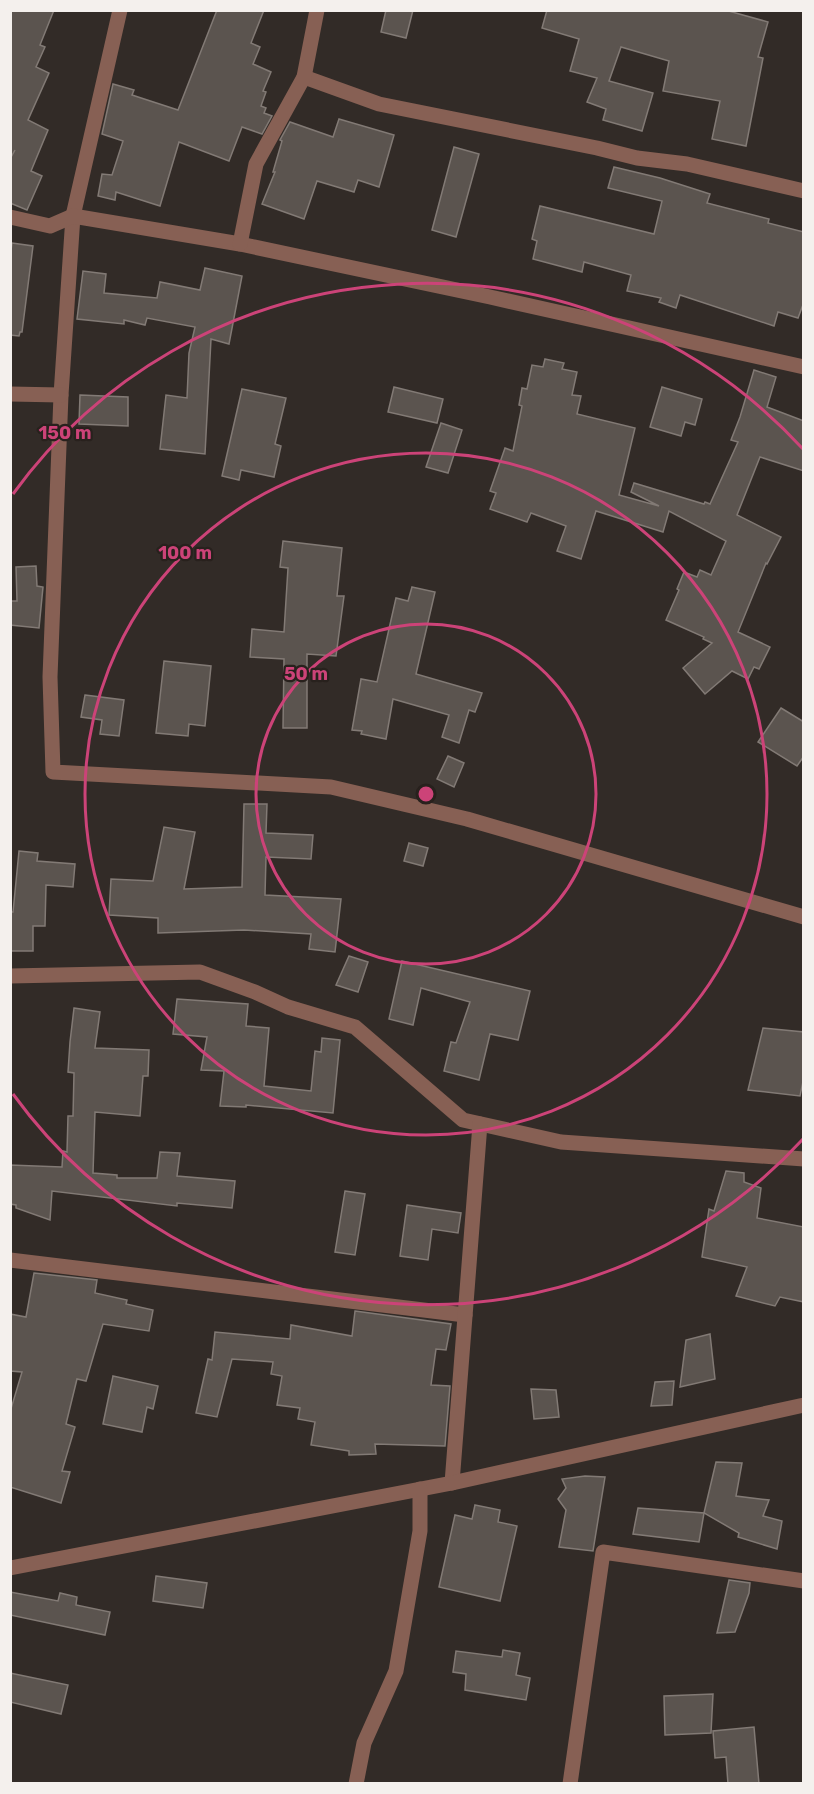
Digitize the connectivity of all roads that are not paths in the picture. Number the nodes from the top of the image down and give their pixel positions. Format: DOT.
graph roads {
  1 [pos="120,10"];
  2 [pos="317,10"];
  3 [pos="304,77"];
  4 [pos="804,191"];
  5 [pos="73,216"];
  6 [pos="10,217"];
  7 [pos="240,244"];
  8 [pos="804,367"];
  9 [pos="10,394"];
  10 [pos="61,395"];
  11 [pos="804,917"];
  12 [pos="10,976"];
  13 [pos="480,1124"];
  14 [pos="804,1159"];
  15 [pos="10,1260"];
  16 [pos="465,1315"];
  17 [pos="804,1405"];
  18 [pos="452,1483"];
  19 [pos="420,1489"];
  20 [pos="10,1568"];
  21 [pos="804,1581"];
  22 [pos="356,1784"];
  23 [pos="570,1784"];
  1 -- 5 [label="street"];
  2 -- 3 [label="street"];
  3 -- 4 [label="street"];
  3 -- 7 [label="street"];
  5 -- 6 [label="street"];
  5 -- 7 [label="street"];
  5 -- 10 [label="street"];
  7 -- 8 [label="street"];
  9 -- 10 [label="street"];
  10 -- 11 [label="street"];
  12 -- 13 [label="street"];
  13 -- 14 [label="street"];
  13 -- 16 [label="street"];
  15 -- 16 [label="street"];
  16 -- 18 [label="street"];
  17 -- 18 [label="street"];
  18 -- 19 [label="street"];
  19 -- 20 [label="street"];
  19 -- 22 [label="street"];
  21 -- 23 [label="street"];
}
